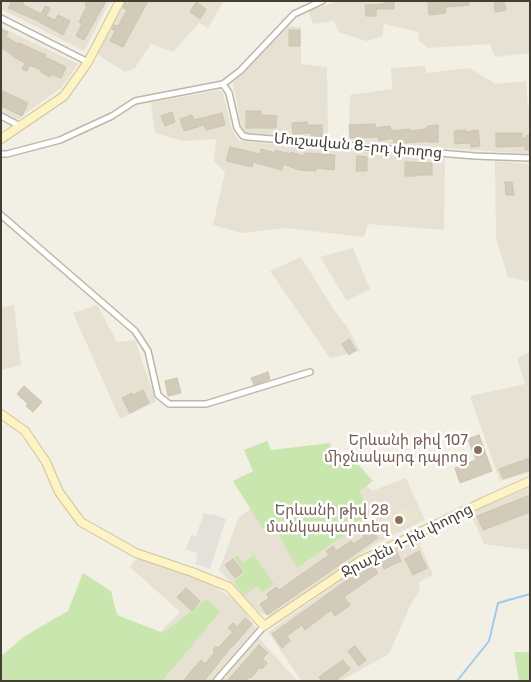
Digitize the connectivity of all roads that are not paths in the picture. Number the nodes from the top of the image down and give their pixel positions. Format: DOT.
graph roads {
  1 [pos="120,1"];
  2 [pos="322,1"];
  3 [pos="1,18"];
  4 [pos="88,62"];
  5 [pos="223,84"];
  6 [pos="1,116"];
  7 [pos="20,126"];
  8 [pos="1,139"];
  9 [pos="1,154"];
  10 [pos="530,158"];
  11 [pos="1,215"];
  12 [pos="310,372"];
  13 [pos="1,414"];
  14 [pos="530,481"];
  15 [pos="264,626"];
  16 [pos="216,681"];
  1 -- 4 [label="street"];
  2 -- 5 [label="street"];
  3 -- 4 [label="street"];
  4 -- 7 [label="street"];
  5 -- 9 [label="street"];
  5 -- 10 [label="street, Մուշավան 8-րդ փողոց"];
  6 -- 7 [label="street"];
  7 -- 8 [label="street"];
  11 -- 12 [label="street"];
  13 -- 15 [label="street"];
  14 -- 15 [label="street, Ջրաշեն 1-ին փողոց"];
  15 -- 16 [label="street, Ջրաշեն 1-ին փողոց"];
}
